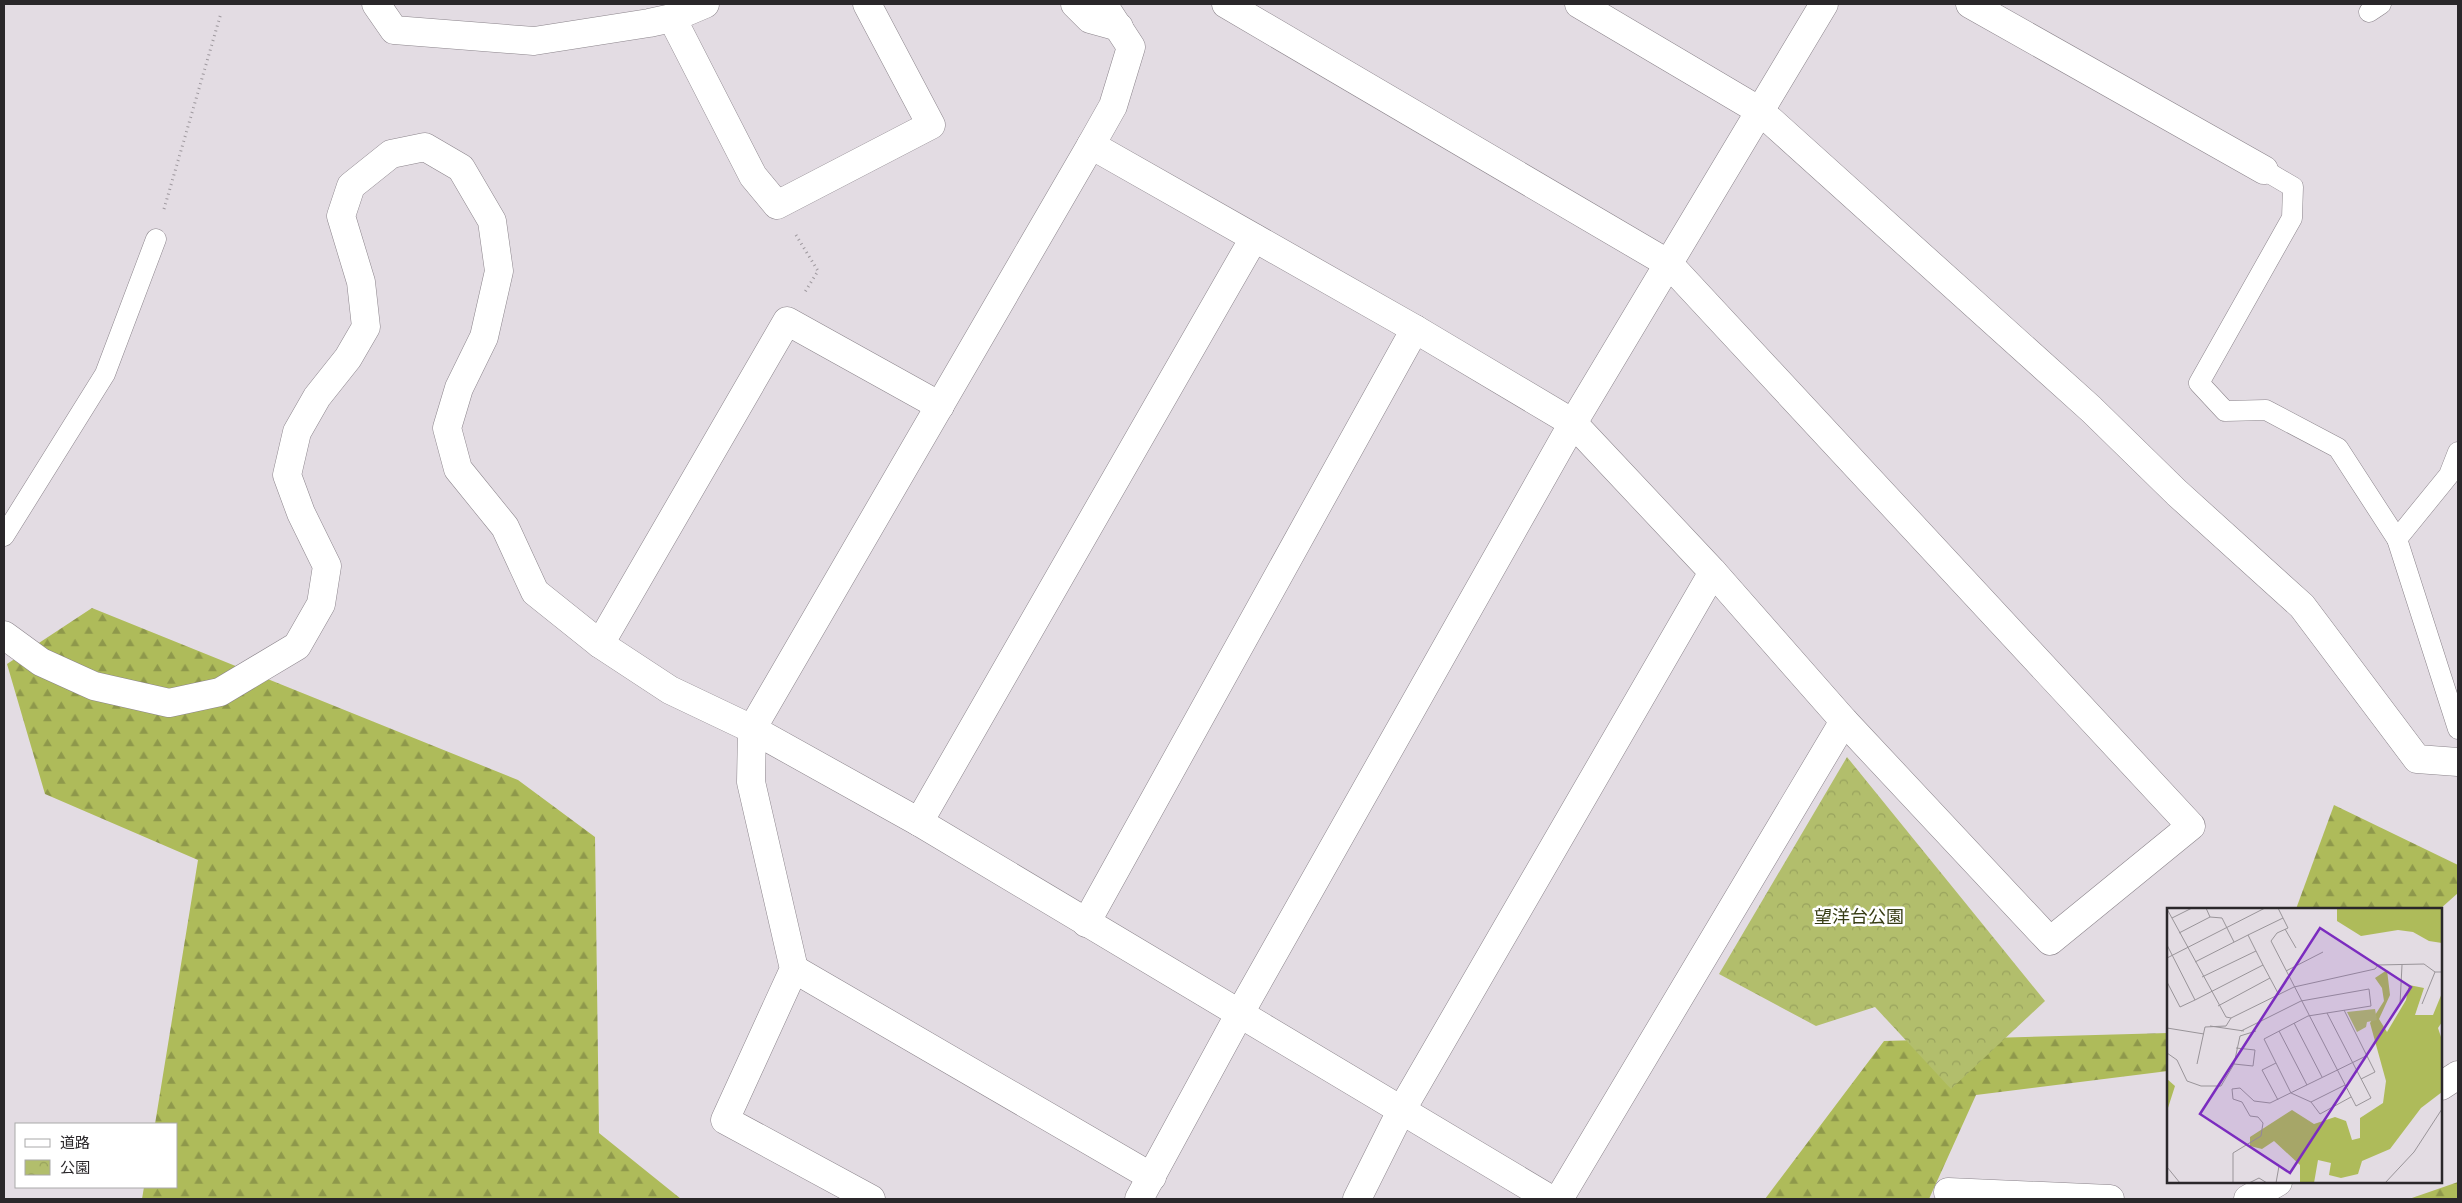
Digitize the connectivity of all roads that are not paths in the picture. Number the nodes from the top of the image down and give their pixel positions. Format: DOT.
graph roads {
  1 [pos="376,4"];
  2 [pos="705,4"];
  3 [pos="867,4"];
  4 [pos="1075,4"];
  5 [pos="1103,4"];
  6 [pos="1226,4"];
  7 [pos="1824,4"];
  8 [pos="1970,4"];
  9 [pos="1590,7"];
  10 [pos="672,18"];
  11 [pos="1119,27"];
  12 [pos="1760,111"];
  13 [pos="1091,145"];
  14 [pos="2264,170"];
  15 [pos="1254,238"];
  16 [pos="156,239"];
  17 [pos="1669,264"];
  18 [pos="1415,329"];
  19 [pos="940,406"];
  20 [pos="1574,422"];
  21 [pos="2458,452"];
  22 [pos="2453,480"];
  23 [pos="4,536"];
  24 [pos="2397,539"];
  25 [pos="1713,572"];
  26 [pos="4,635"];
  27 [pos="600,644"];
  28 [pos="1844,721"];
  29 [pos="752,729"];
  30 [pos="2458,729"];
  31 [pos="2458,762"];
  32 [pos="919,822"];
  33 [pos="1086,923"];
  34 [pos="794,969"];
  35 [pos="1240,1013"];
  36 [pos="2458,1075"];
  37 [pos="2442,1085"];
  38 [pos="1401,1112"];
  39 [pos="2276,1183"];
  40 [pos="1146,1188"];
  41 [pos="1948,1192"];
  42 [pos="871,1199"];
  43 [pos="1357,1199"];
  44 [pos="1550,1199"];
  45 [pos="1559,1199"];
  46 [pos="2110,1199"];
  47 [pos="2248,1199"];
  1 -- 10 [label="street"];
  2 -- 10 [label="street"];
  3 -- 10 [label="street"];
  4 -- 11 [label="street"];
  5 -- 11 [label="street"];
  6 -- 17 [label="street"];
  7 -- 12 [label="street"];
  8 -- 14 [label="street"];
  9 -- 12 [label="street"];
  11 -- 13 [label="street"];
  12 -- 17 [label="street"];
  12 -- 31 [label="street"];
  13 -- 15 [label="street"];
  13 -- 19 [label="street"];
  14 -- 24 [label="lane"];
  15 -- 18 [label="street"];
  15 -- 32 [label="street"];
  16 -- 23 [label="lane"];
  17 -- 20 [label="street"];
  17 -- 28 [label="street"];
  18 -- 20 [label="street"];
  18 -- 33 [label="street"];
  19 -- 27 [label="street"];
  19 -- 29 [label="street"];
  20 -- 25 [label="street"];
  20 -- 35 [label="street"];
  21 -- 22 [label="lane"];
  22 -- 24 [label="lane"];
  24 -- 30 [label="lane"];
  25 -- 28 [label="street"];
  25 -- 38 [label="street"];
  26 -- 27 [label="street"];
  27 -- 29 [label="street"];
  28 -- 45 [label="street"];
  29 -- 32 [label="street"];
  29 -- 34 [label="street"];
  32 -- 33 [label="street"];
  33 -- 35 [label="street"];
  34 -- 40 [label="street"];
  34 -- 42 [label="street"];
  35 -- 38 [label="street"];
  35 -- 40 [label="street"];
  36 -- 37 [label="street"];
  38 -- 43 [label="street"];
  38 -- 44 [label="street"];
  39 -- 47 [label="street"];
  41 -- 46 [label="street"];
}
